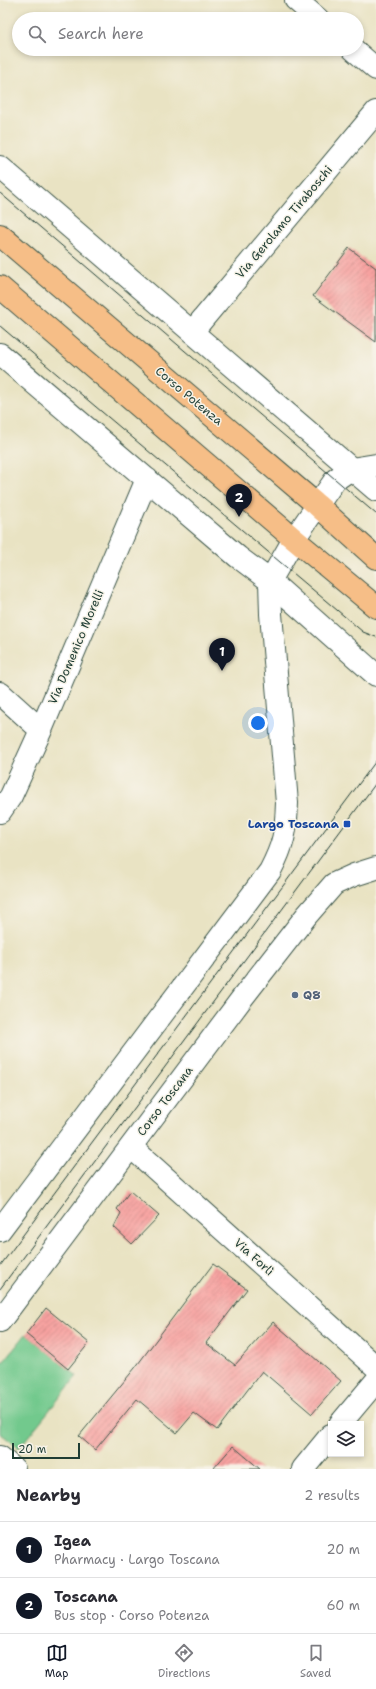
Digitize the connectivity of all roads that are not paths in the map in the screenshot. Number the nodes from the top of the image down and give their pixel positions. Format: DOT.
graph roads {
  1 [pos="296,0"];
  2 [pos="310,12"];
  3 [pos="361,56"];
  4 [pos="376,69"];
  5 [pos="376,112"];
  6 [pos="0,167"];
  7 [pos="0,234"];
  8 [pos="0,287"];
  9 [pos="192,332"];
  10 [pos="0,354"];
  11 [pos="376,465"];
  12 [pos="351,469"];
  13 [pos="147,479"];
  14 [pos="376,490"];
  15 [pos="317,505"];
  16 [pos="294,539"];
  17 [pos="376,558"];
  18 [pos="270,581"];
  19 [pos="376,607"];
  20 [pos="376,675"];
  21 [pos="0,693"];
  22 [pos="41,730"];
  23 [pos="0,812"];
  24 [pos="376,868"];
  25 [pos="131,1147"];
  26 [pos="0,1230"];
  27 [pos="0,1321"];
  28 [pos="376,1366"];
  29 [pos="376,1381"];
  30 [pos="343,1421"];
  31 [pos="328,1439"];
  32 [pos="0,1457"];
  33 [pos="14,1469"];
  34 [pos="303,1469"];
  1 -- 2 [label="street"];
  3 -- 4 [label="street"];
  5 -- 9 [label="street, Via Gerolamo Tiraboschi"];
  6 -- 9 [label="street"];
  7 -- 15 [label="main road, Corso Potenza"];
  8 -- 16 [label="main road"];
  9 -- 12 [label="street"];
  10 -- 13 [label="street"];
  11 -- 12 [label="street"];
  12 -- 14 [label="street"];
  12 -- 15 [label="street"];
  13 -- 18 [label="street"];
  13 -- 22 [label="street, Via Domenico Morelli"];
  15 -- 16 [label="street"];
  15 -- 17 [label="main road, Corso Potenza"];
  16 -- 18 [label="street"];
  16 -- 19 [label="main road"];
  18 -- 20 [label="street"];
  18 -- 26 [label="street"];
  21 -- 22 [label="street"];
  22 -- 23 [label="street, Via Domenico Morelli"];
  24 -- 25 [label="street, Corso Toscana"];
  25 -- 27 [label="street, Corso Toscana"];
  25 -- 28 [label="street, Via Forlì"];
  29 -- 30 [label="street"];
  31 -- 34 [label="street"];
  32 -- 33 [label="street"];
}
